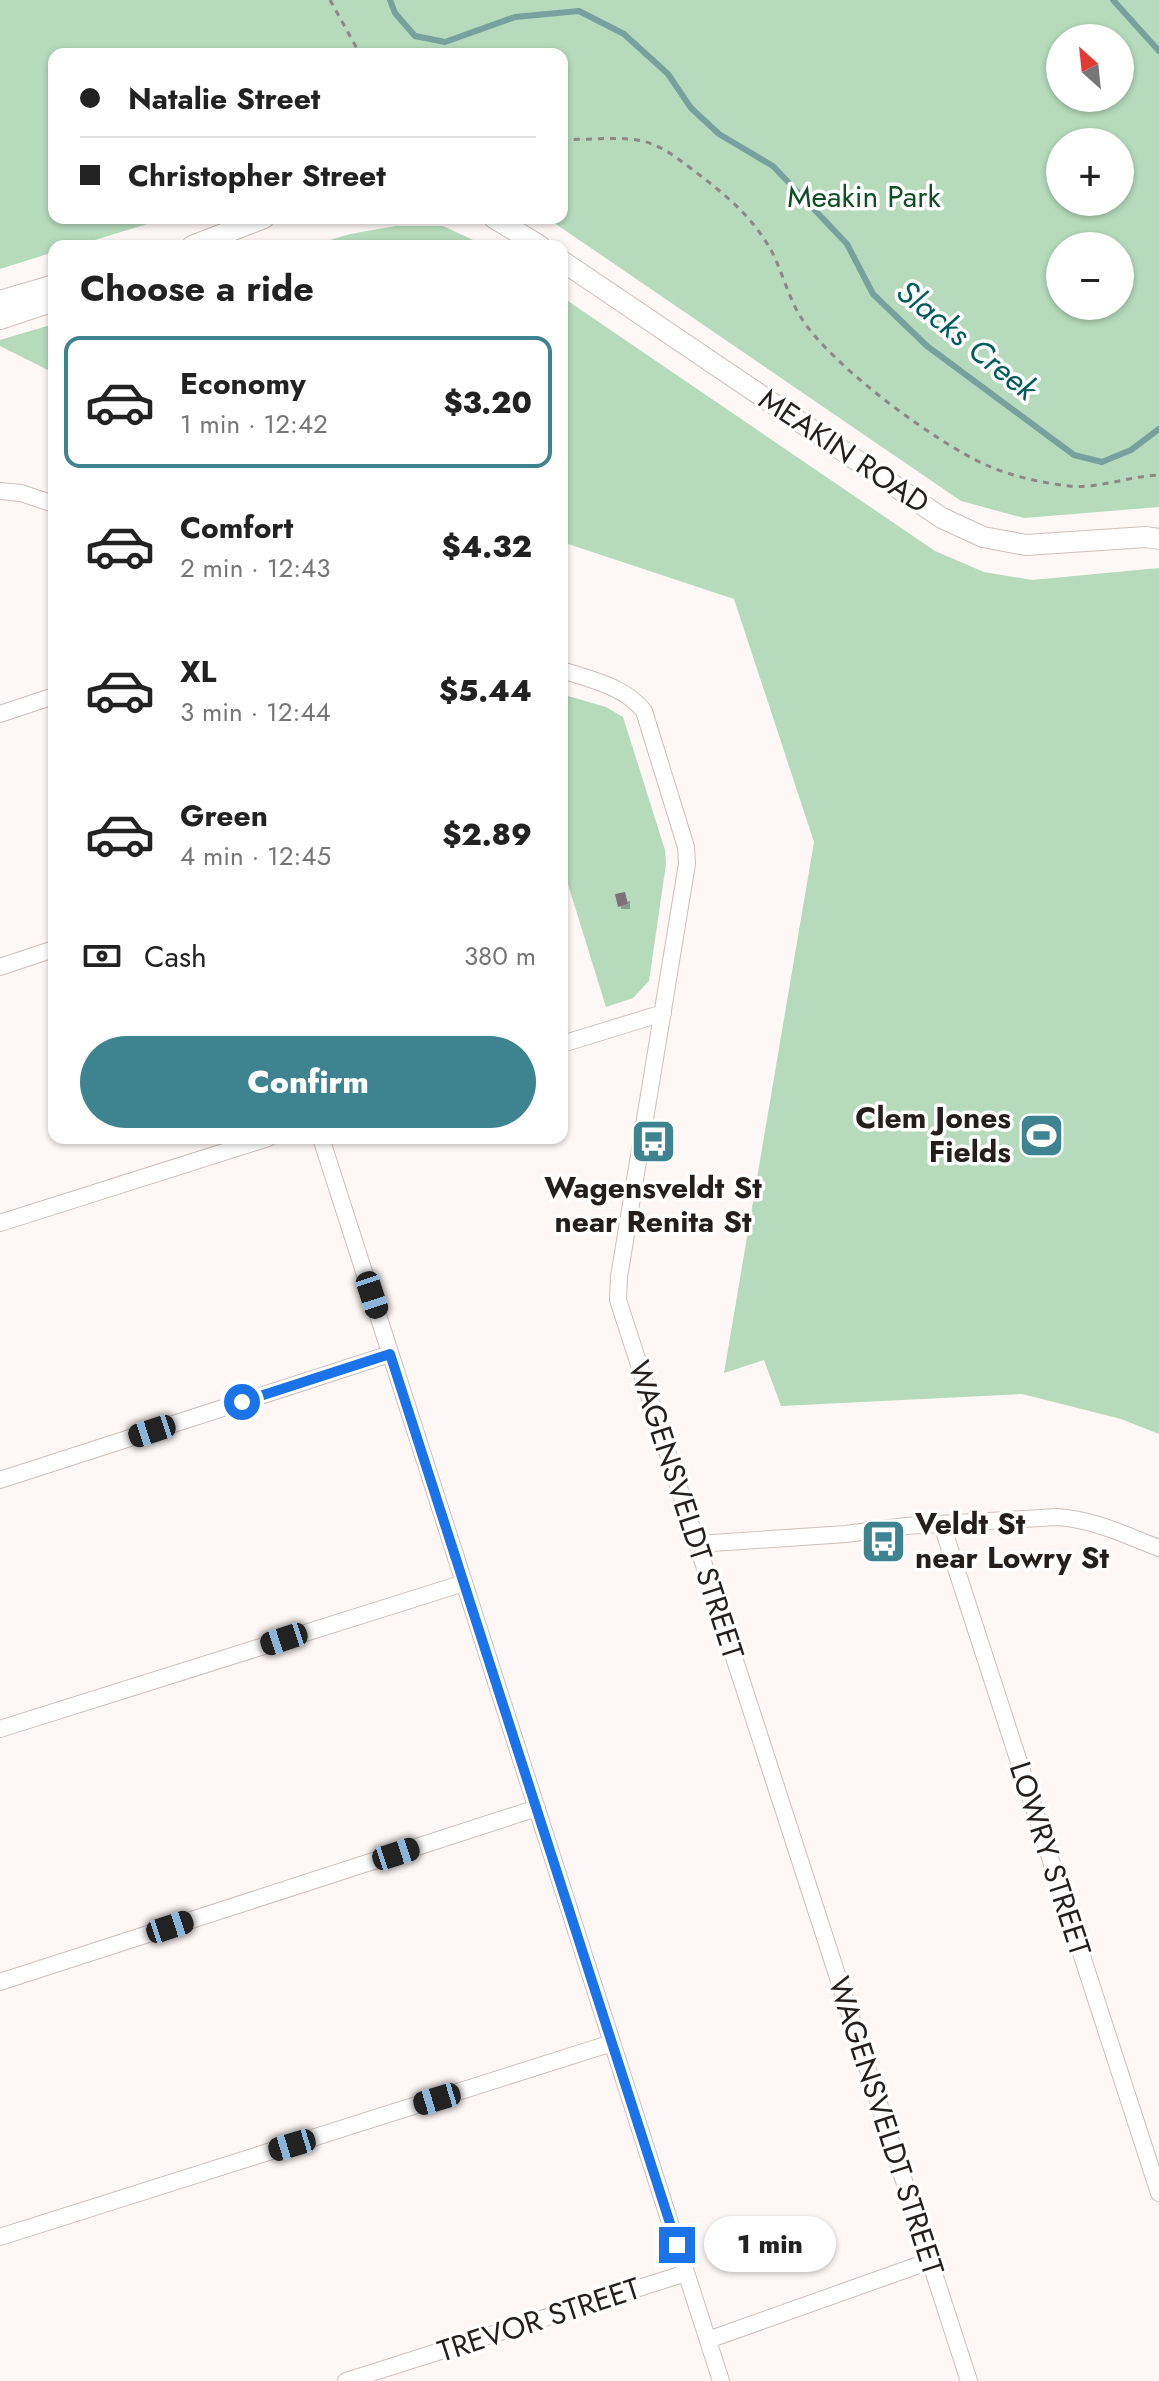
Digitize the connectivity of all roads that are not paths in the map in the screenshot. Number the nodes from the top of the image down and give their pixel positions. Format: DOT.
graph roads {
  1 [pos="249,224"];
  2 [pos="504,224"];
  3 [pos="207,240"];
  4 [pos="530,240"];
  5 [pos="568,265"];
  6 [pos="48,287"];
  7 [pos="0,301"];
  8 [pos="48,303"];
  9 [pos="0,319"];
  10 [pos="0,491"];
  11 [pos="48,502"];
  12 [pos="1159,539"];
  13 [pos="568,672"];
  14 [pos="48,698"];
  15 [pos="0,714"];
  16 [pos="48,951"];
  17 [pos="0,967"];
  18 [pos="663,1013"];
  19 [pos="568,1042"];
  20 [pos="249,1144"];
  21 [pos="323,1144"];
  22 [pos="0,1223"];
  23 [pos="390,1354"];
  24 [pos="0,1480"];
  25 [pos="942,1525"];
  26 [pos="697,1544"];
  27 [pos="1159,1548"];
  28 [pos="464,1583"];
  29 [pos="0,1729"];
  30 [pos="537,1808"];
  31 [pos="0,1982"];
  32 [pos="612,2043"];
  33 [pos="1159,2193"];
  34 [pos="0,2237"];
  35 [pos="930,2261"];
  36 [pos="686,2273"];
  37 [pos="708,2340"];
  38 [pos="346,2381"];
  39 [pos="721,2381"];
  40 [pos="969,2381"];
  1 -- 3 [label="street"];
  2 -- 4 [label="street"];
  5 -- 12 [label="street, MEAKIN ROAD"];
  6 -- 7 [label="street"];
  8 -- 9 [label="street"];
  10 -- 11 [label="street"];
  13 -- 18 [label="street, WAGENSVELDT STREET"];
  14 -- 15 [label="street"];
  16 -- 17 [label="street"];
  18 -- 19 [label="street"];
  18 -- 26 [label="street, WAGENSVELDT STREET"];
  20 -- 22 [label="street"];
  21 -- 23 [label="street"];
  23 -- 24 [label="street"];
  23 -- 28 [label="street"];
  25 -- 26 [label="street"];
  25 -- 27 [label="street"];
  25 -- 33 [label="street, LOWRY STREET"];
  26 -- 35 [label="street, WAGENSVELDT STREET"];
  28 -- 29 [label="street"];
  28 -- 30 [label="street"];
  30 -- 31 [label="street"];
  30 -- 32 [label="street"];
  32 -- 34 [label="street"];
  32 -- 36 [label="street"];
  35 -- 37 [label="street"];
  35 -- 40 [label="street, WAGENSVELDT STREET"];
  36 -- 37 [label="street"];
  36 -- 38 [label="street, TREVOR STREET"];
  37 -- 39 [label="street"];
}
